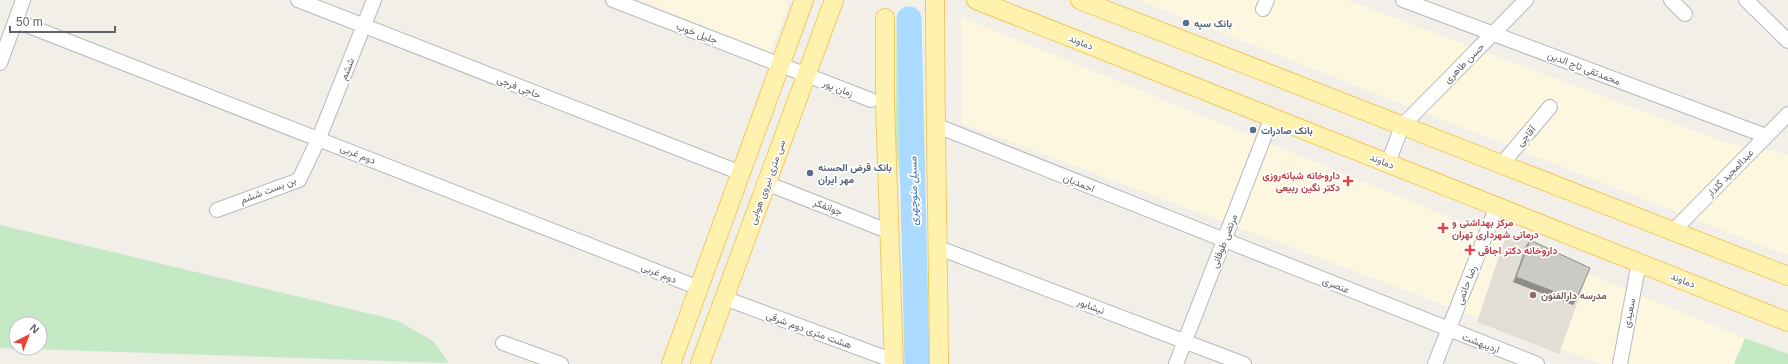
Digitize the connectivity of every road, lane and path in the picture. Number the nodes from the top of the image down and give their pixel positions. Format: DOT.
graph roads {
  1 [pos="23,0"];
  2 [pos="298,0"];
  3 [pos="374,0"];
  4 [pos="613,0"];
  5 [pos="804,0"];
  6 [pos="935,0"];
  7 [pos="976,0"];
  8 [pos="1080,0"];
  9 [pos="1403,0"];
  10 [pos="1526,0"];
  11 [pos="1671,0"];
  12 [pos="1746,0"];
  13 [pos="834,1"];
  14 [pos="1685,14"];
  15 [pos="885,18"];
  16 [pos="16,21"];
  17 [pos="364,26"];
  18 [pos="1785,32"];
  19 [pos="1493,34"];
  20 [pos="0,63"];
  21 [pos="780,65"];
  22 [pos="806,75"];
  23 [pos="878,103"];
  24 [pos="1550,107"];
  25 [pos="1788,114"];
  26 [pos="1272,117"];
  27 [pos="934,125"];
  28 [pos="1402,126"];
  29 [pos="1766,136"];
  30 [pos="319,138"];
  31 [pos="1388,163"];
  32 [pos="1501,165"];
  33 [pos="741,173"];
  34 [pos="766,183"];
  35 [pos="1497,206"];
  36 [pos="217,210"];
  37 [pos="1673,231"];
  38 [pos="890,232"];
  39 [pos="1224,240"];
  40 [pos="938,248"];
  41 [pos="1639,262"];
  42 [pos="1788,276"];
  43 [pos="699,288"];
  44 [pos="724,298"];
  45 [pos="1788,322"];
  46 [pos="1448,330"];
  47 [pos="1185,342"];
  48 [pos="503,343"];
  49 [pos="894,362"];
  50 [pos="561,364"];
  51 [pos="671,364"];
  52 [pos="700,364"];
  53 [pos="939,364"];
  54 [pos="1176,364"];
  55 [pos="1244,364"];
  56 [pos="1435,364"];
  57 [pos="1537,364"];
  58 [pos="1620,364"];
  1 -- 16 [label="street"];
  2 -- 17 [label="street, حاجی فرجی"];
  3 -- 17 [label="street, ششم"];
  4 -- 21 [label="street, جلیل خوب"];
  5 -- 21 [label="main road"];
  6 -- 27 [label="main road"];
  7 -- 26 [label="main road, دماوند"];
  8 -- 28 [label="main road"];
  9 -- 19 [label="street, محمدتقی تاج الدین"];
  10 -- 19 [label="street, حسن طاهری"];
  11 -- 14 [label="street"];
  12 -- 18 [label="street"];
  13 -- 22 [label="main road, سی متری نیروی هوایی"];
  15 -- 23 [label="main road"];
  16 -- 20 [label="street"];
  16 -- 30 [label="street, دوم غربی"];
  17 -- 30 [label="street, ششم"];
  17 -- 33 [label="street, حاجی فرجی"];
  19 -- 28 [label="street, حسن طاهری"];
  19 -- 29 [label="street, محمدتقی تاج الدین"];
  21 -- 22 [label="street, جلیل خوب"];
  21 -- 33 [label="main road"];
  22 -- 23 [label="street, زمان پور"];
  22 -- 34 [label="main road, سی متری نیروی هوایی"];
  23 -- 38 [label="main road"];
  24 -- 32 [label="street, آقاچی"];
  25 -- 29 [label="street, عبدالمجید گلدار"];
  26 -- 31 [label="main road, دماوند"];
  26 -- 39 [label="street, مرتضی طوفانی"];
  27 -- 39 [label="street, احمدیان"];
  27 -- 40 [label="main road"];
  28 -- 31 [label="street"];
  28 -- 32 [label="main road"];
  29 -- 37 [label="street, عبدالمجید گلدار"];
  30 -- 36 [label="street, بن بست ششم"];
  30 -- 43 [label="street, دوم غربی"];
  31 -- 35 [label="main road, دماوند"];
  32 -- 37 [label="main road"];
  33 -- 43 [label="main road"];
  34 -- 38 [label="street, جوانفکر"];
  34 -- 44 [label="main road, سی متری نیروی هوایی"];
  35 -- 41 [label="main road, دماوند"];
  35 -- 46 [label="street, رضا حاتمی"];
  37 -- 42 [label="main road"];
  38 -- 49 [label="main road"];
  39 -- 46 [label="street, عنصری"];
  39 -- 47 [label="street, مرتضی طوفانی"];
  40 -- 47 [label="street, نیشابور"];
  40 -- 53 [label="main road"];
  41 -- 45 [label="main road, دماوند"];
  41 -- 58 [label="street, سعیدی"];
  43 -- 51 [label="main road"];
  44 -- 49 [label="street, هشت متری دوم شرقی"];
  44 -- 52 [label="main road, سی متری نیروی هوایی"];
  46 -- 56 [label="street, رضا حاتمی"];
  46 -- 57 [label="street, اردیبهشت"];
  47 -- 54 [label="street, مرتضی طوفانی"];
  47 -- 55 [label="street, نیشابور"];
  48 -- 50 [label="street"];
}
